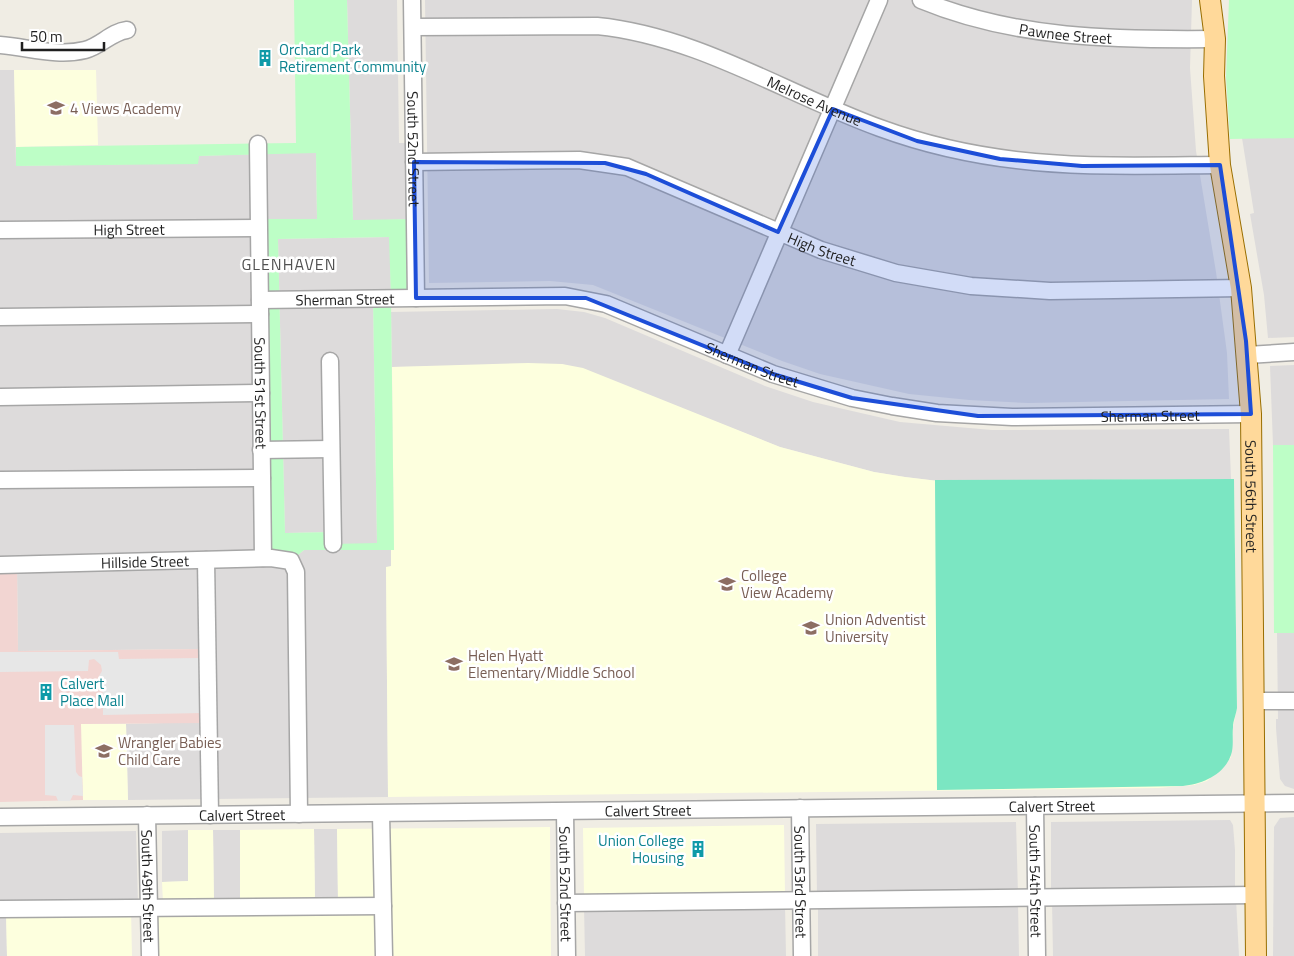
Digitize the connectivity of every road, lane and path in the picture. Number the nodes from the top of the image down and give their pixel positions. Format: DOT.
graph roads {
  1 [pos="412,0"];
  2 [pos="880,0"];
  3 [pos="921,0"];
  4 [pos="1210,0"];
  5 [pos="1221,0"];
  6 [pos="413,27"];
  7 [pos="127,30"];
  8 [pos="1214,39"];
  9 [pos="0,45"];
  10 [pos="833,109"];
  11 [pos="258,144"];
  12 [pos="414,162"];
  13 [pos="1220,165"];
  14 [pos="258,228"];
  15 [pos="0,230"];
  16 [pos="778,232"];
  17 [pos="1241,288"];
  18 [pos="416,298"];
  19 [pos="260,307"];
  20 [pos="0,317"];
  21 [pos="1294,352"];
  22 [pos="726,355"];
  23 [pos="1247,355"];
  24 [pos="330,361"];
  25 [pos="261,393"];
  26 [pos="0,397"];
  27 [pos="1251,414"];
  28 [pos="331,449"];
  29 [pos="262,450"];
  30 [pos="262,478"];
  31 [pos="0,480"];
  32 [pos="333,544"];
  33 [pos="263,558"];
  34 [pos="206,560"];
  35 [pos="0,565"];
  36 [pos="1253,701"];
  37 [pos="1294,701"];
  38 [pos="1254,803"];
  39 [pos="1294,803"];
  40 [pos="1034,806"];
  41 [pos="800,808"];
  42 [pos="565,812"];
  43 [pos="299,814"];
  44 [pos="382,814"];
  45 [pos="148,815"];
  46 [pos="210,815"];
  47 [pos="0,817"];
  48 [pos="1255,895"];
  49 [pos="1036,897"];
  50 [pos="801,901"];
  51 [pos="566,903"];
  52 [pos="383,906"];
  53 [pos="149,908"];
  54 [pos="0,909"];
  55 [pos="150,956"];
  56 [pos="384,956"];
  57 [pos="567,956"];
  58 [pos="802,956"];
  59 [pos="1037,956"];
  60 [pos="1256,956"];
  1 -- 6 [label="street, South 52nd Street"];
  2 -- 10 [label="street"];
  3 -- 8 [label="street, Pawnee Street"];
  4 -- 8 [label="main road, South 56th Street"];
  5 -- 8 [label="main road, South 56th Street"];
  6 -- 10 [label="street, Melrose Avenue"];
  6 -- 12 [label="street, South 52nd Street"];
  7 -- 9 [label="street"];
  8 -- 13 [label="main road, South 56th Street"];
  10 -- 13 [label="street, Melrose Avenue"];
  10 -- 16 [label="street"];
  11 -- 14 [label="street, South 51st Street"];
  12 -- 16 [label="street, High Street"];
  12 -- 18 [label="street, South 52nd Street"];
  13 -- 17 [label="main road, South 56th Street"];
  14 -- 15 [label="street, High Street"];
  14 -- 19 [label="street, South 51st Street"];
  16 -- 17 [label="street, High Street"];
  16 -- 22 [label="street"];
  17 -- 23 [label="main road, South 56th Street"];
  18 -- 19 [label="street, Sherman Street"];
  18 -- 22 [label="street, Sherman Street"];
  19 -- 20 [label="street, Sherman Street"];
  19 -- 25 [label="street, South 51st Street"];
  21 -- 23 [label="street"];
  22 -- 27 [label="street, Sherman Street"];
  23 -- 27 [label="main road, South 56th Street"];
  24 -- 28 [label="street"];
  25 -- 26 [label="street"];
  25 -- 29 [label="street, South 51st Street"];
  27 -- 36 [label="main road, South 56th Street"];
  28 -- 29 [label="street"];
  28 -- 32 [label="street"];
  29 -- 30 [label="street, South 51st Street"];
  30 -- 31 [label="street"];
  30 -- 33 [label="street, South 51st Street"];
  33 -- 34 [label="street, Hillside Street"];
  33 -- 43 [label="street, Hillside Street"];
  34 -- 35 [label="street, Hillside Street"];
  34 -- 46 [label="street"];
  36 -- 37 [label="street"];
  36 -- 38 [label="main road, South 56th Street"];
  38 -- 39 [label="street, Calvert Street"];
  38 -- 40 [label="street, Calvert Street"];
  38 -- 48 [label="main road, South 56th Street"];
  40 -- 41 [label="street, Calvert Street"];
  40 -- 49 [label="street, South 54th Street"];
  41 -- 42 [label="street, Calvert Street"];
  41 -- 50 [label="street, South 53rd Street"];
  42 -- 44 [label="street, Calvert Street"];
  42 -- 51 [label="street, South 52nd Street"];
  43 -- 44 [label="street, Calvert Street"];
  43 -- 46 [label="street, Calvert Street"];
  44 -- 52 [label="street"];
  45 -- 46 [label="street, Calvert Street"];
  45 -- 47 [label="street, Calvert Street"];
  45 -- 53 [label="street, South 49th Street"];
  48 -- 49 [label="street"];
  48 -- 60 [label="main road, South 56th Street"];
  49 -- 50 [label="street"];
  49 -- 59 [label="street, South 54th Street"];
  50 -- 51 [label="street"];
  50 -- 58 [label="street, South 53rd Street"];
  51 -- 57 [label="street, South 52nd Street"];
  52 -- 53 [label="street"];
  52 -- 56 [label="street"];
  53 -- 54 [label="street"];
  53 -- 55 [label="street, South 49th Street"];
}
